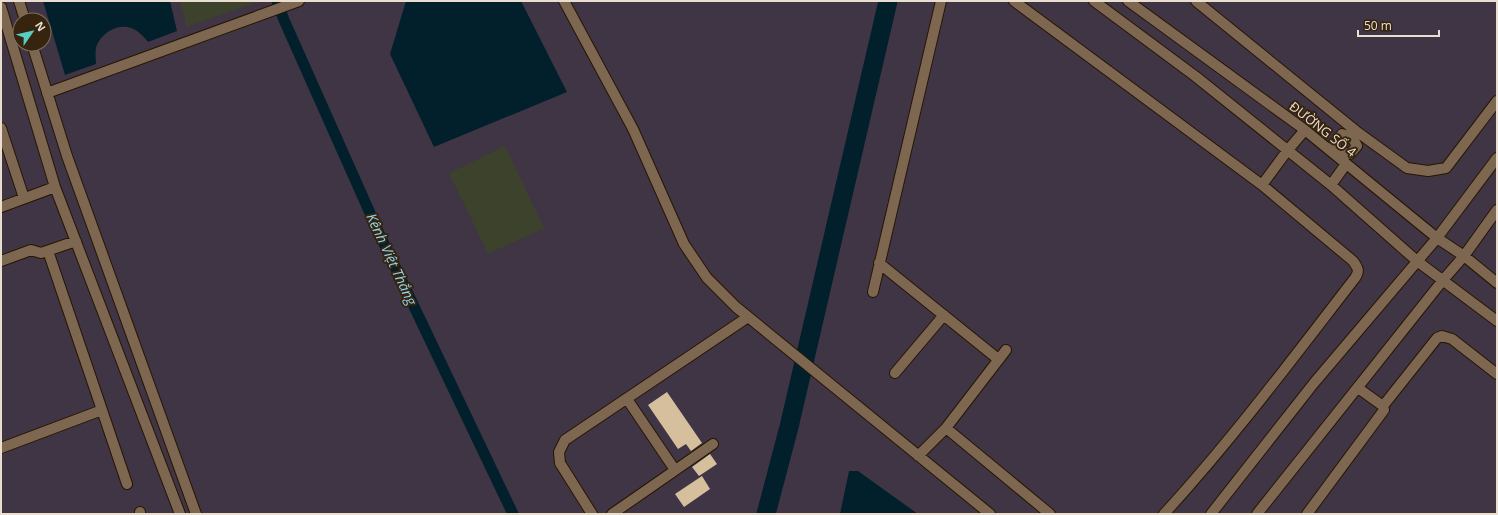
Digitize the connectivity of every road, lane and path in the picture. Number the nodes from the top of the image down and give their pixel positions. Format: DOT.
graph roads {
  1 [pos="19,1"];
  2 [pos="298,1"];
  3 [pos="564,1"];
  4 [pos="941,1"];
  5 [pos="1014,1"];
  6 [pos="1094,1"];
  7 [pos="1128,1"];
  8 [pos="1196,1"];
  9 [pos="1,7"];
  10 [pos="22,12"];
  11 [pos="34,52"];
  12 [pos="47,93"];
  13 [pos="1497,101"];
  14 [pos="1,128"];
  15 [pos="1305,130"];
  16 [pos="1354,134"];
  17 [pos="1288,151"];
  18 [pos="1338,154"];
  19 [pos="1497,158"];
  20 [pos="1346,164"];
  21 [pos="1262,185"];
  22 [pos="1331,185"];
  23 [pos="55,187"];
  24 [pos="24,198"];
  25 [pos="1,207"];
  26 [pos="1497,210"];
  27 [pos="1437,238"];
  28 [pos="76,241"];
  29 [pos="48,251"];
  30 [pos="1464,256"];
  31 [pos="1,261"];
  32 [pos="1417,262"];
  33 [pos="880,263"];
  34 [pos="1443,280"];
  35 [pos="1497,283"];
  36 [pos="873,292"];
  37 [pos="944,316"];
  38 [pos="748,317"];
  39 [pos="1497,321"];
  40 [pos="1006,350"];
  41 [pos="998,359"];
  42 [pos="895,373"];
  43 [pos="1497,374"];
  44 [pos="1358,388"];
  45 [pos="627,399"];
  46 [pos="1383,406"];
  47 [pos="102,410"];
  48 [pos="946,428"];
  49 [pos="713,444"];
  50 [pos="1,448"];
  51 [pos="918,456"];
  52 [pos="675,470"];
  53 [pos="127,484"];
  54 [pos="180,514"];
  55 [pos="196,514"];
  56 [pos="592,514"];
  57 [pos="612,514"];
  58 [pos="990,514"];
  59 [pos="1050,514"];
  60 [pos="1164,514"];
  61 [pos="1210,514"];
  62 [pos="1257,514"];
  63 [pos="1307,514"];
  1 -- 10 [label="street"];
  2 -- 12 [label="street"];
  3 -- 38 [label="street"];
  4 -- 33 [label="street"];
  5 -- 21 [label="street"];
  6 -- 17 [label="street"];
  7 -- 15 [label="street, ĐƯỜNG SỐ 4"];
  8 -- 16 [label="street"];
  9 -- 23 [label="street"];
  11 -- 12 [label="street"];
  12 -- 55 [label="street"];
  13 -- 16 [label="street"];
  14 -- 24 [label="street"];
  15 -- 17 [label="street"];
  15 -- 18 [label="street, ĐƯỜNG SỐ 4"];
  16 -- 18 [label="street"];
  17 -- 21 [label="street"];
  17 -- 22 [label="street"];
  18 -- 20 [label="street, ĐƯỜNG SỐ 4"];
  19 -- 27 [label="street"];
  20 -- 22 [label="street"];
  20 -- 27 [label="street, ĐƯỜNG SỐ 4"];
  21 -- 60 [label="street"];
  22 -- 32 [label="street"];
  23 -- 24 [label="street"];
  23 -- 28 [label="street"];
  24 -- 25 [label="street"];
  26 -- 30 [label="street"];
  27 -- 30 [label="street, ĐƯỜNG SỐ 4"];
  27 -- 32 [label="street"];
  28 -- 29 [label="street"];
  28 -- 54 [label="street"];
  29 -- 31 [label="street"];
  29 -- 47 [label="street"];
  30 -- 34 [label="street"];
  30 -- 35 [label="street, ĐƯỜNG SỐ 4"];
  32 -- 34 [label="street"];
  32 -- 61 [label="street"];
  33 -- 36 [label="street"];
  33 -- 37 [label="street"];
  34 -- 39 [label="street"];
  34 -- 44 [label="street"];
  37 -- 41 [label="street"];
  37 -- 42 [label="street"];
  38 -- 45 [label="street"];
  38 -- 51 [label="street"];
  40 -- 41 [label="street"];
  41 -- 48 [label="street"];
  43 -- 46 [label="street"];
  44 -- 46 [label="street"];
  44 -- 62 [label="street"];
  45 -- 52 [label="street"];
  45 -- 56 [label="street"];
  46 -- 63 [label="street"];
  47 -- 50 [label="street"];
  47 -- 53 [label="street"];
  48 -- 51 [label="street"];
  48 -- 59 [label="street"];
  49 -- 52 [label="street"];
  51 -- 58 [label="street"];
  52 -- 57 [label="street"];
}
